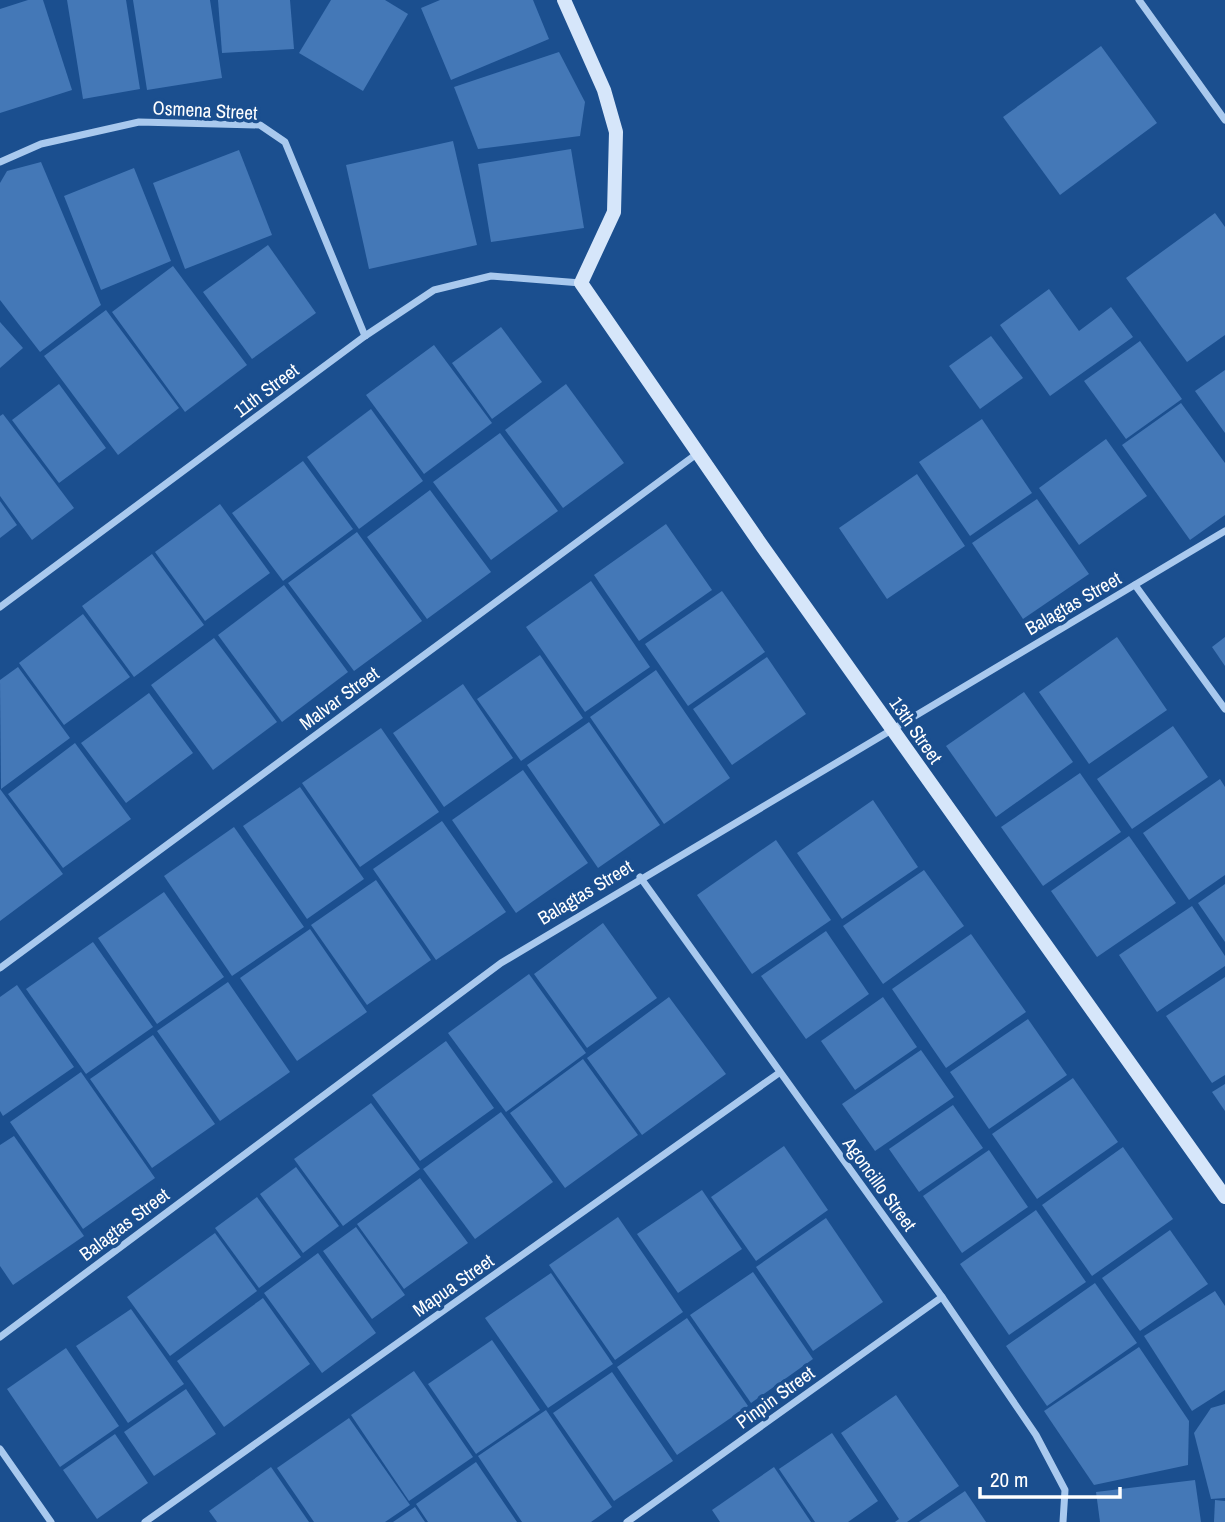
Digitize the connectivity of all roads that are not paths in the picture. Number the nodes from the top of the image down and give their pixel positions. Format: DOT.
graph roads {
  1 [pos="564,0"];
  2 [pos="1139,0"];
  3 [pos="1225,120"];
  4 [pos="0,162"];
  5 [pos="581,282"];
  6 [pos="366,336"];
  7 [pos="698,453"];
  8 [pos="1225,531"];
  9 [pos="1135,585"];
  10 [pos="0,607"];
  11 [pos="1225,709"];
  12 [pos="890,727"];
  13 [pos="640,877"];
  14 [pos="0,968"];
  15 [pos="779,1073"];
  16 [pos="1225,1197"];
  17 [pos="942,1297"];
  18 [pos="0,1337"];
  19 [pos="0,1449"];
  20 [pos="51,1522"];
  21 [pos="145,1522"];
  22 [pos="627,1522"];
  23 [pos="1063,1522"];
  1 -- 5 [label="street"];
  2 -- 3 [label="street"];
  4 -- 6 [label="street, Osmena Street"];
  5 -- 6 [label="street, 11th Street"];
  5 -- 7 [label="street, 13th Street"];
  6 -- 10 [label="street, 11th Street"];
  7 -- 12 [label="street, 13th Street"];
  7 -- 14 [label="street, Malvar Street"];
  8 -- 9 [label="street, Balagtas Street"];
  9 -- 11 [label="street"];
  9 -- 12 [label="street, Balagtas Street"];
  12 -- 13 [label="street, Balagtas Street"];
  12 -- 16 [label="street, 13th Street"];
  13 -- 15 [label="street, Agoncillo Street"];
  13 -- 18 [label="street, Balagtas Street"];
  15 -- 17 [label="street, Agoncillo Street"];
  15 -- 21 [label="street, Mapua Street"];
  17 -- 22 [label="street, Pinpin Street"];
  17 -- 23 [label="street, Agoncillo Street"];
  19 -- 20 [label="street"];
}
